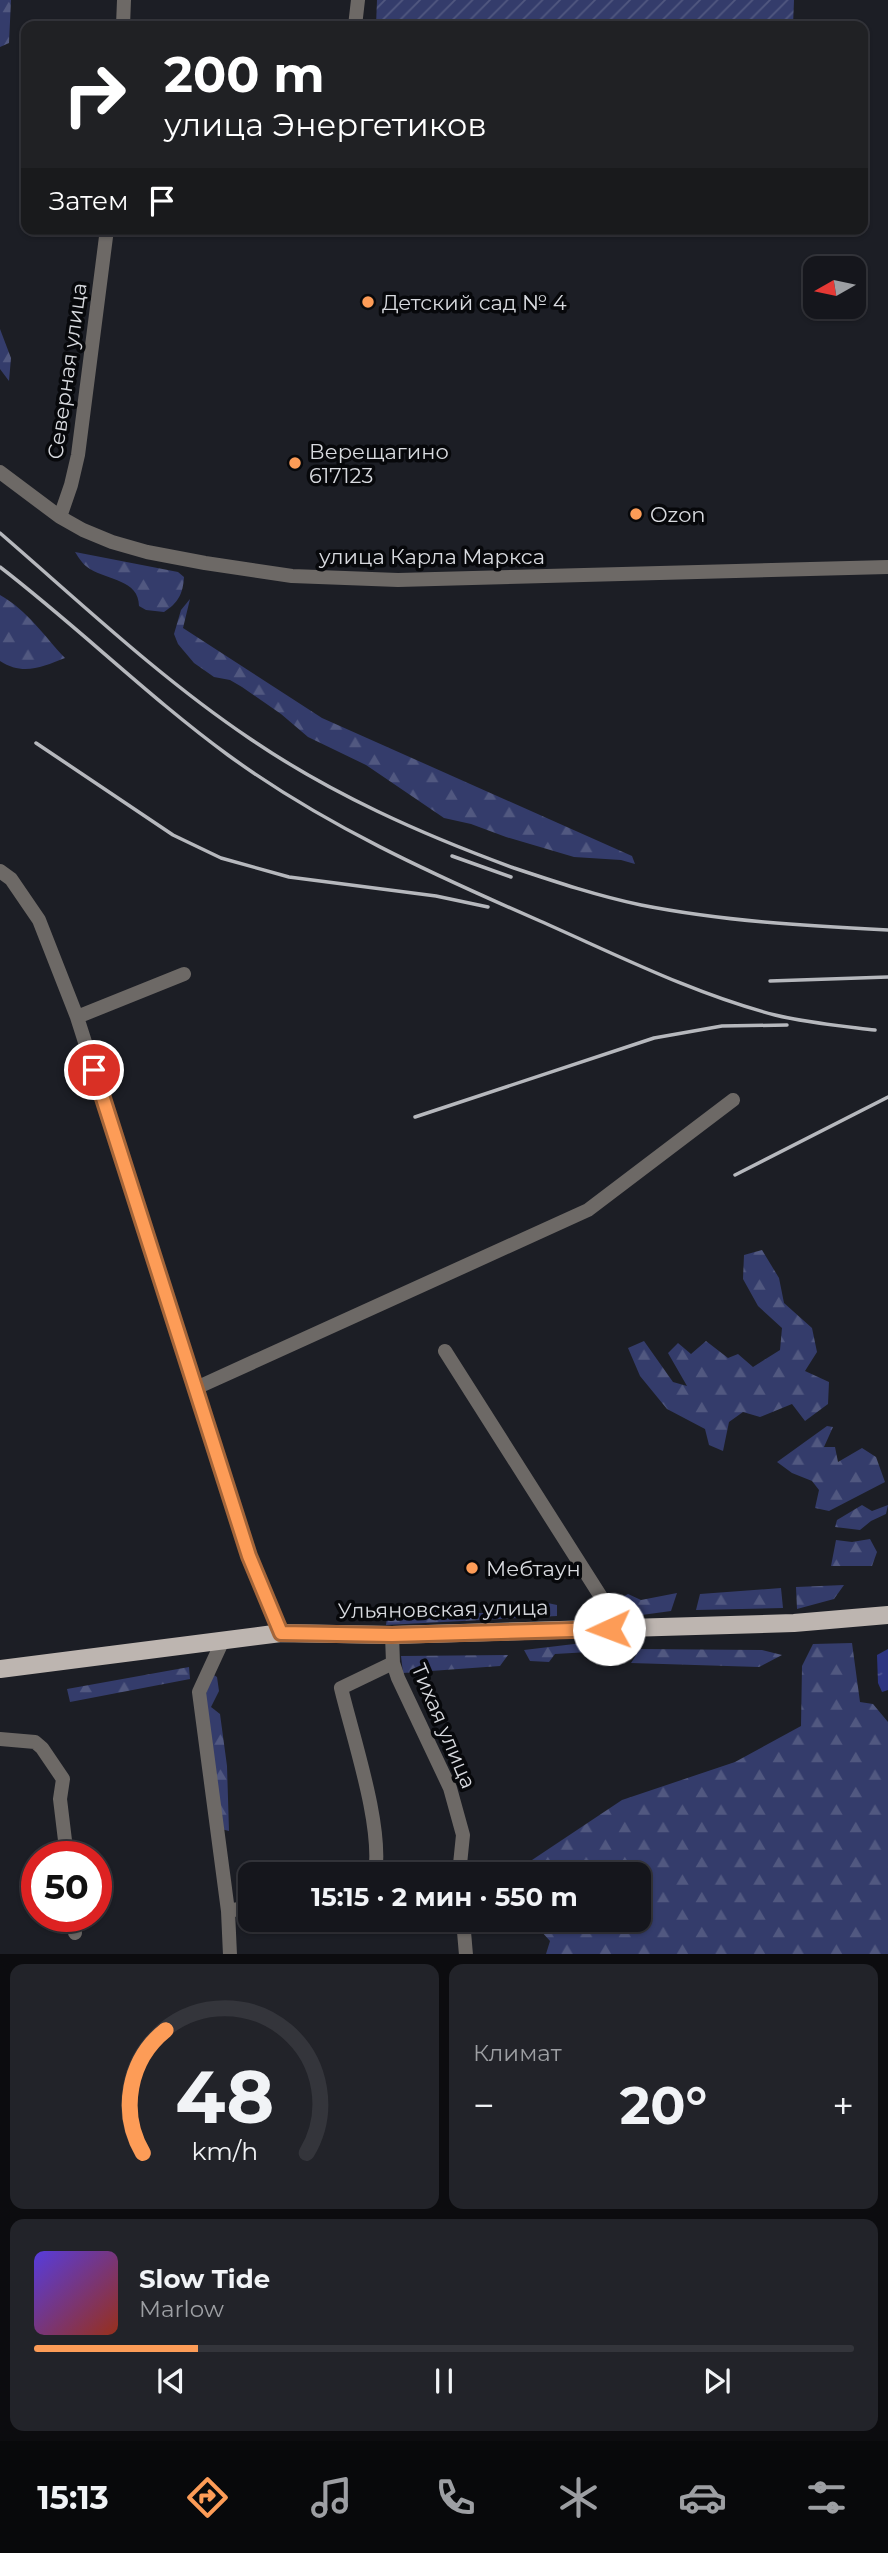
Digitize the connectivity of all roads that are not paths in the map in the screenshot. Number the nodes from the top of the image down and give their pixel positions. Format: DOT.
graph roads {
  1 [pos="124,0"];
  2 [pos="358,0"];
  3 [pos="123,21"];
  4 [pos="356,21"];
  5 [pos="106,235"];
  6 [pos="0,472"];
  7 [pos="60,517"];
  8 [pos="888,567"];
  9 [pos="0,871"];
  10 [pos="184,974"];
  11 [pos="77,1017"];
  12 [pos="733,1100"];
  13 [pos="445,1351"];
  14 [pos="196,1388"];
  15 [pos="888,1615"];
  16 [pos="609,1629"];
  17 [pos="281,1633"];
  18 [pos="392,1635"];
  19 [pos="223,1640"];
  20 [pos="393,1663"];
  21 [pos="0,1669"];
  22 [pos="0,1740"];
  23 [pos="65,1841"];
  24 [pos="377,1862"];
  25 [pos="460,1862"];
  26 [pos="238,1909"];
  27 [pos="228,1911"];
  28 [pos="464,1932"];
  29 [pos="230,1954"];
  30 [pos="466,1954"];
  1 -- 3 [label="street"];
  2 -- 4 [label="street"];
  5 -- 7 [label="street, Северная улица"];
  6 -- 7 [label="street, улица Карла Маркса"];
  7 -- 8 [label="street, улица Карла Маркса"];
  9 -- 11 [label="street"];
  10 -- 11 [label="street"];
  11 -- 14 [label="street"];
  12 -- 14 [label="street"];
  13 -- 16 [label="street"];
  14 -- 17 [label="street"];
  15 -- 16 [label="main road, Ульяновская улица"];
  16 -- 18 [label="main road, Ульяновская улица"];
  17 -- 18 [label="main road, Ульяновская улица"];
  17 -- 19 [label="main road, Ульяновская улица"];
  18 -- 20 [label="street, Тихая улица"];
  19 -- 21 [label="main road, Ульяновская улица"];
  19 -- 27 [label="street"];
  20 -- 24 [label="street"];
  20 -- 25 [label="street, Тихая улица"];
  22 -- 23 [label="street"];
  26 -- 27 [label="street"];
  27 -- 29 [label="street"];
  28 -- 30 [label="street"];
}
